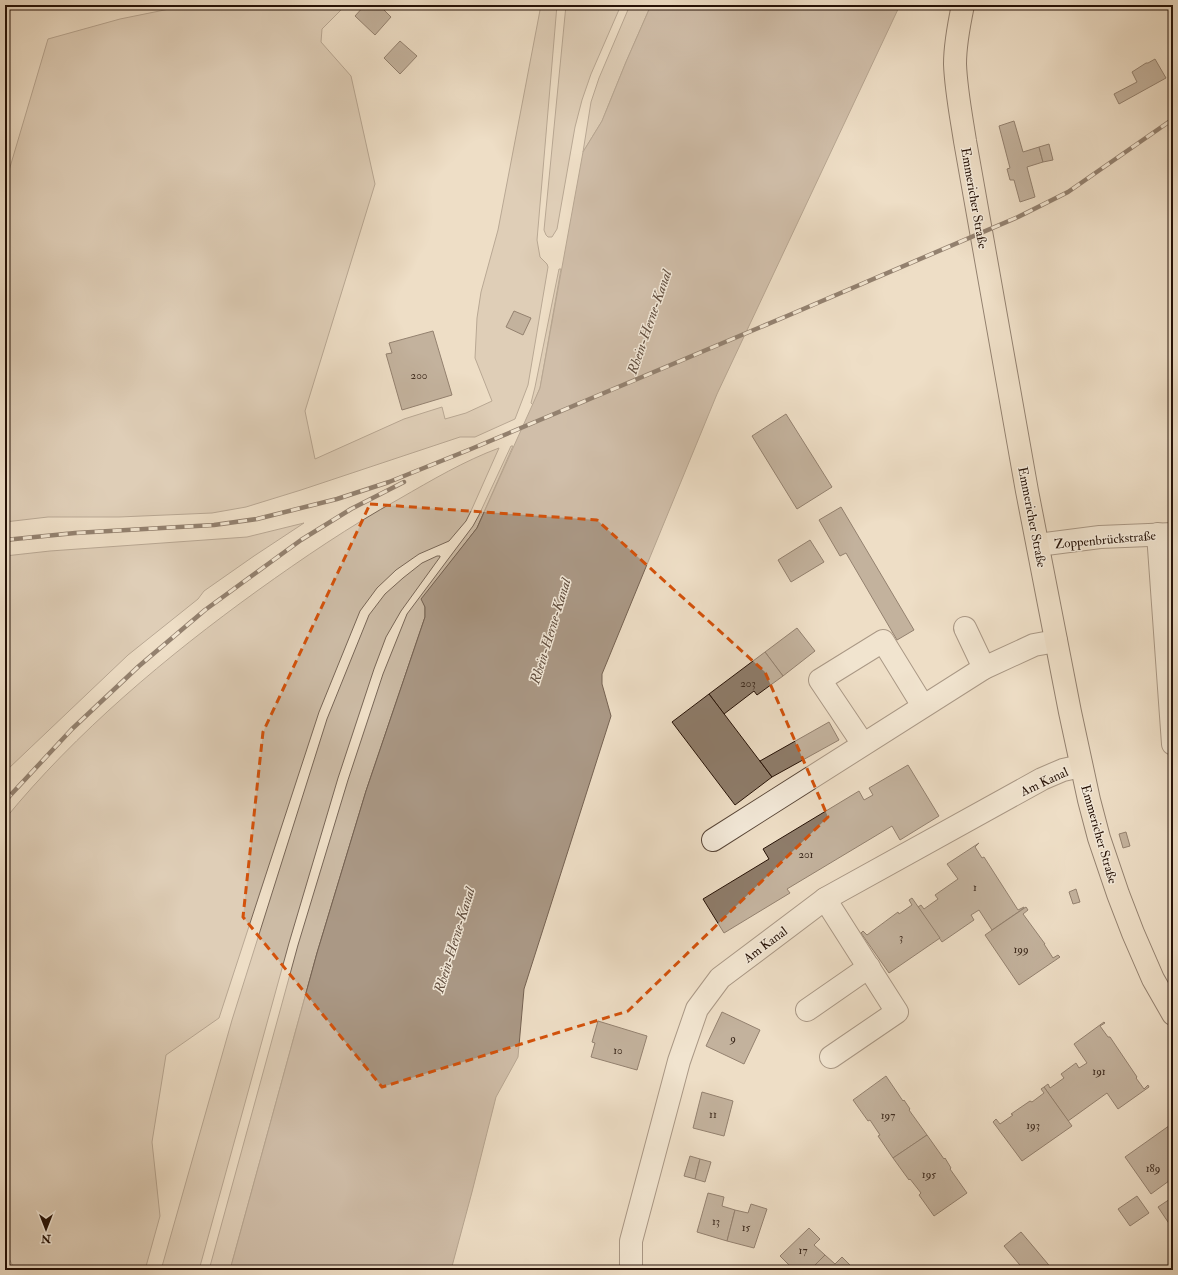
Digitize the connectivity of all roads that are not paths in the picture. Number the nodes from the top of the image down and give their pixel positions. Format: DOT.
graph roads {
  1 [pos="963,5"];
  2 [pos="1165,534"];
  3 [pos="1038,545"];
  4 [pos="965,628"];
  5 [pos="1056,641"];
  6 [pos="984,668"];
  7 [pos="923,706"];
  8 [pos="863,744"];
  9 [pos="1173,744"];
  10 [pos="1081,766"];
  11 [pos="714,840"];
  12 [pos="825,898"];
  13 [pos="868,967"];
  14 [pos="807,1010"];
  15 [pos="1173,1014"];
  16 [pos="831,1057"];
  17 [pos="631,1270"];
  1 -- 3 [label="main road, Emmericher Straße"];
  2 -- 3 [label="street, Zoppenbrückstraße"];
  2 -- 9 [label="street"];
  3 -- 5 [label="main road, Emmericher Straße"];
  4 -- 6 [label="street"];
  5 -- 6 [label="street"];
  5 -- 10 [label="main road, Emmericher Straße"];
  6 -- 7 [label="street"];
  7 -- 8 [label="street"];
  7 -- 8 [label="street"];
  8 -- 11 [label="street"];
  10 -- 12 [label="street, Am Kanal"];
  10 -- 15 [label="main road, Emmericher Straße"];
  12 -- 13 [label="street"];
  12 -- 17 [label="street, Am Kanal"];
  13 -- 14 [label="street"];
  13 -- 16 [label="street"];
}
